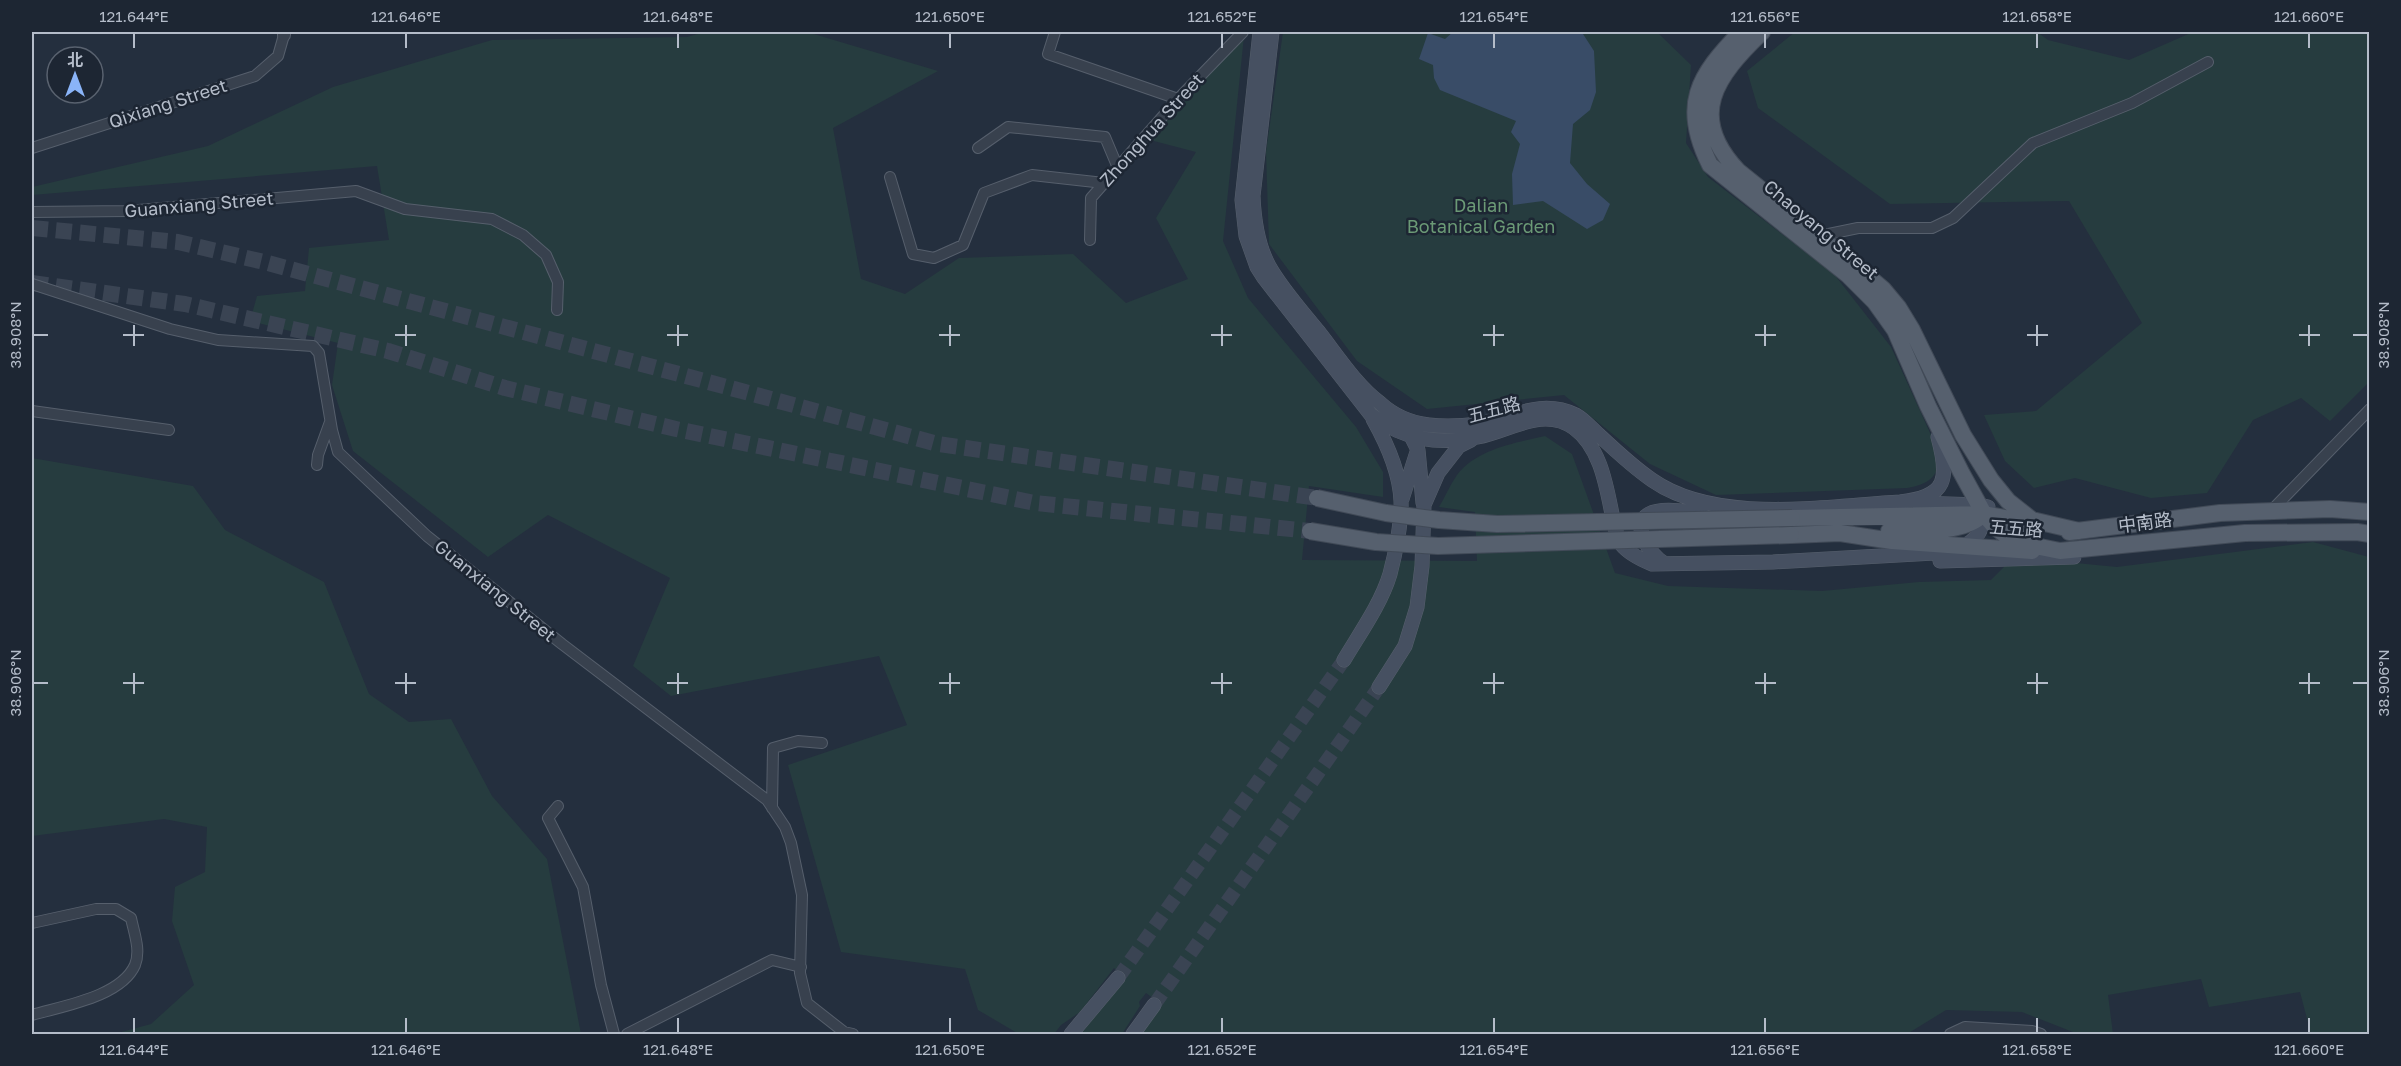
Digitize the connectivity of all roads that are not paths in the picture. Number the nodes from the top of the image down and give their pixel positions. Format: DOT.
graph roads {
  1 [pos="1054,32"];
  2 [pos="1243,32"];
  3 [pos="1260,32"];
  4 [pos="1272,32"];
  5 [pos="1741,32"];
  6 [pos="1762,32"];
  7 [pos="284,33"];
  8 [pos="2208,62"];
  9 [pos="1178,99"];
  10 [pos="32,148"];
  11 [pos="978,148"];
  12 [pos="1118,168"];
  13 [pos="890,177"];
  14 [pos="1104,183"];
  15 [pos="32,212"];
  16 [pos="1819,236"];
  17 [pos="1090,240"];
  18 [pos="32,284"];
  19 [pos="557,310"];
  20 [pos="1928,406"];
  21 [pos="2370,409"];
  22 [pos="32,411"];
  23 [pos="1393,413"];
  24 [pos="1371,415"];
  25 [pos="330,422"];
  26 [pos="1452,426"];
  27 [pos="168,430"];
  28 [pos="1963,435"];
  29 [pos="1479,437"];
  30 [pos="1432,439"];
  31 [pos="1416,444"];
  32 [pos="317,465"];
  33 [pos="1407,483"];
  34 [pos="1422,483"];
  35 [pos="1317,498"];
  36 [pos="1401,501"];
  37 [pos="1900,502"];
  38 [pos="1424,505"];
  39 [pos="1982,508"];
  40 [pos="1766,509"];
  41 [pos="2271,511"];
  42 [pos="2370,512"];
  43 [pos="1791,527"];
  44 [pos="1310,531"];
  45 [pos="2079,531"];
  46 [pos="1840,533"];
  47 [pos="2370,534"];
  48 [pos="1969,545"];
  49 [pos="2118,546"];
  50 [pos="2060,551"];
  51 [pos="1773,562"];
  52 [pos="1666,564"];
  53 [pos="1344,660"];
  54 [pos="1379,687"];
  55 [pos="822,742"];
  56 [pos="558,806"];
  57 [pos="772,808"];
  58 [pos="32,923"];
  59 [pos="801,967"];
  60 [pos="1118,978"];
  61 [pos="1154,1005"];
  62 [pos="32,1015"];
  63 [pos="614,1035"];
  64 [pos="627,1035"];
  65 [pos="853,1035"];
  66 [pos="1071,1035"];
  67 [pos="1133,1035"];
  68 [pos="1950,1035"];
  69 [pos="2041,1035"];
  1 -- 9 [label="street"];
  2 -- 9 [label="street, Zhonghua Street"];
  3 -- 24 [label="main road"];
  4 -- 23 [label="main road, 五五路"];
  5 -- 20 [label="main road, Chaoyang Street"];
  6 -- 16 [label="main road, Chaoyang Street"];
  7 -- 10 [label="street, Qixiang Street"];
  8 -- 16 [label="street"];
  9 -- 12 [label="street, Zhonghua Street"];
  11 -- 12 [label="street"];
  12 -- 14 [label="street, Zhonghua Street"];
  13 -- 14 [label="street"];
  14 -- 17 [label="street, Zhonghua Street"];
  15 -- 19 [label="street, Guanxiang Street"];
  16 -- 28 [label="main road, Chaoyang Street"];
  18 -- 25 [label="street, Guanxiang Street"];
  20 -- 37 [label="main road, 五五路"];
  20 -- 39 [label="main road, Chaoyang Street"];
  21 -- 41 [label="street"];
  22 -- 27 [label="street"];
  23 -- 26 [label="main road, 五五路"];
  23 -- 31 [label="main road"];
  24 -- 31 [label="main road"];
  24 -- 36 [label="main road"];
  25 -- 32 [label="street"];
  25 -- 57 [label="street, Guanxiang Street"];
  26 -- 30 [label="main road"];
  26 -- 40 [label="main road, 五五路"];
  28 -- 39 [label="main road"];
  28 -- 45 [label="main road"];
  29 -- 30 [label="main road, 五五路"];
  29 -- 38 [label="main road"];
  29 -- 52 [label="main road, 五五路"];
  30 -- 31 [label="main road"];
  31 -- 33 [label="main road"];
  31 -- 34 [label="main road"];
  33 -- 34 [label="main road"];
  33 -- 36 [label="main road"];
  34 -- 38 [label="main road"];
  35 -- 43 [label="main road, bridge"];
  36 -- 53 [label="main road"];
  37 -- 39 [label="main road"];
  37 -- 40 [label="main road, 五五路"];
  38 -- 54 [label="main road"];
  39 -- 43 [label="main road"];
  39 -- 45 [label="main road"];
  39 -- 46 [label="main road"];
  39 -- 48 [label="main road, 五五路"];
  39 -- 50 [label="main road, 中南路"];
  40 -- 52 [label="main road"];
  41 -- 42 [label="main road"];
  41 -- 45 [label="main road"];
  43 -- 44 [label="main road, bridge"];
  43 -- 46 [label="main road, 五五路"];
  46 -- 48 [label="main road, 五五路"];
  47 -- 49 [label="main road, 中南路"];
  48 -- 50 [label="main road, 五五路"];
  48 -- 51 [label="main road, 五五路"];
  49 -- 50 [label="main road, 中南路"];
  49 -- 51 [label="main road"];
  51 -- 52 [label="main road, 五五路"];
  55 -- 57 [label="street"];
  56 -- 63 [label="street"];
  57 -- 59 [label="street, Guanxiang Street"];
  58 -- 62 [label="street"];
  59 -- 64 [label="street"];
  59 -- 65 [label="street, Guanxiang Street"];
  60 -- 66 [label="main road"];
  61 -- 67 [label="main road"];
  68 -- 69 [label="street"];
}
